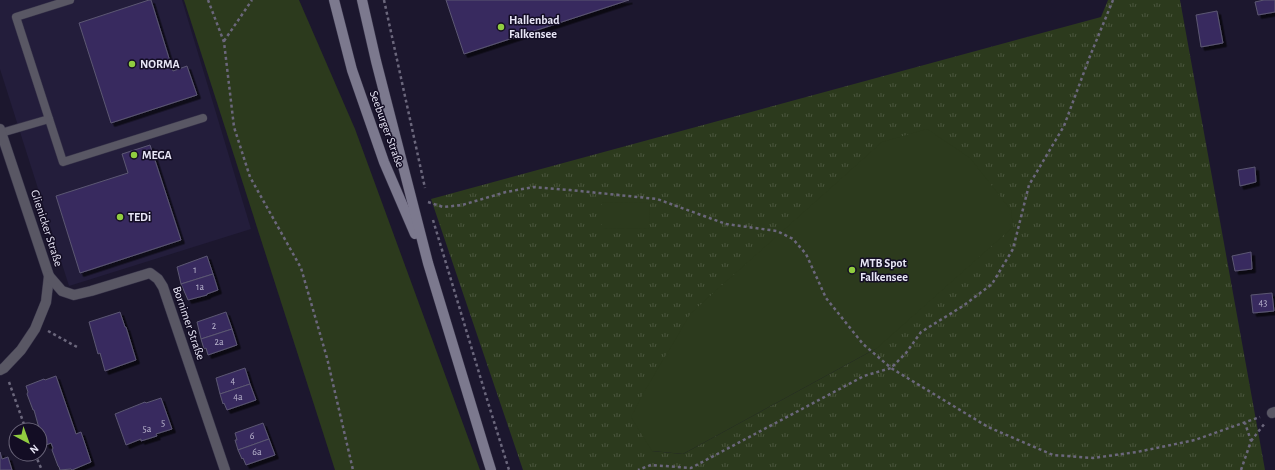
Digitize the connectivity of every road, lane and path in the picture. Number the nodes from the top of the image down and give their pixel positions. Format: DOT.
graph roads {
  1 [pos="70,0"];
  2 [pos="208,0"];
  3 [pos="252,0"];
  4 [pos="334,0"];
  5 [pos="362,0"];
  6 [pos="384,0"];
  7 [pos="1113,0"];
  8 [pos="224,42"];
  9 [pos="203,118"];
  10 [pos="49,119"];
  11 [pos="1,131"];
  12 [pos="428,202"];
  13 [pos="430,209"];
  14 [pos="432,216"];
  15 [pos="428,263"];
  16 [pos="49,276"];
  17 [pos="37,325"];
  18 [pos="76,348"];
  19 [pos="891,368"];
  20 [pos="2,369"];
  21 [pos="1274,412"];
  22 [pos="23,422"];
  23 [pos="1246,424"];
  24 [pos="1251,441"];
  25 [pos="38,462"];
  26 [pos="40,468"];
  27 [pos="225,470"];
  28 [pos="353,470"];
  29 [pos="492,470"];
  30 [pos="510,470"];
  31 [pos="638,470"];
  32 [pos="1241,470"];
  1 -- 10 [label="lane"];
  2 -- 8 [label="path"];
  3 -- 8 [label="path"];
  4 -- 15 [label="main road, Seeburger Straße"];
  5 -- 15 [label="main road, Seeburger Straße"];
  6 -- 12 [label="path"];
  7 -- 19 [label="path"];
  8 -- 28 [label="path"];
  9 -- 10 [label="lane"];
  10 -- 11 [label="lane"];
  11 -- 16 [label="street, Glienicker Straße"];
  12 -- 13 [label="path"];
  12 -- 19 [label="path"];
  14 -- 30 [label="path"];
  15 -- 29 [label="main road, Seeburger Straße"];
  16 -- 17 [label="street, Glienicker Straße"];
  16 -- 27 [label="street, Bornimer Straße"];
  17 -- 18 [label="path"];
  17 -- 20 [label="street, Glienicker Straße"];
  19 -- 23 [label="path"];
  19 -- 31 [label="path"];
  20 -- 22 [label="path"];
  21 -- 23 [label="path"];
  21 -- 24 [label="path"];
  23 -- 24 [label="path"];
  24 -- 32 [label="path"];
  25 -- 26 [label="path"];
}
